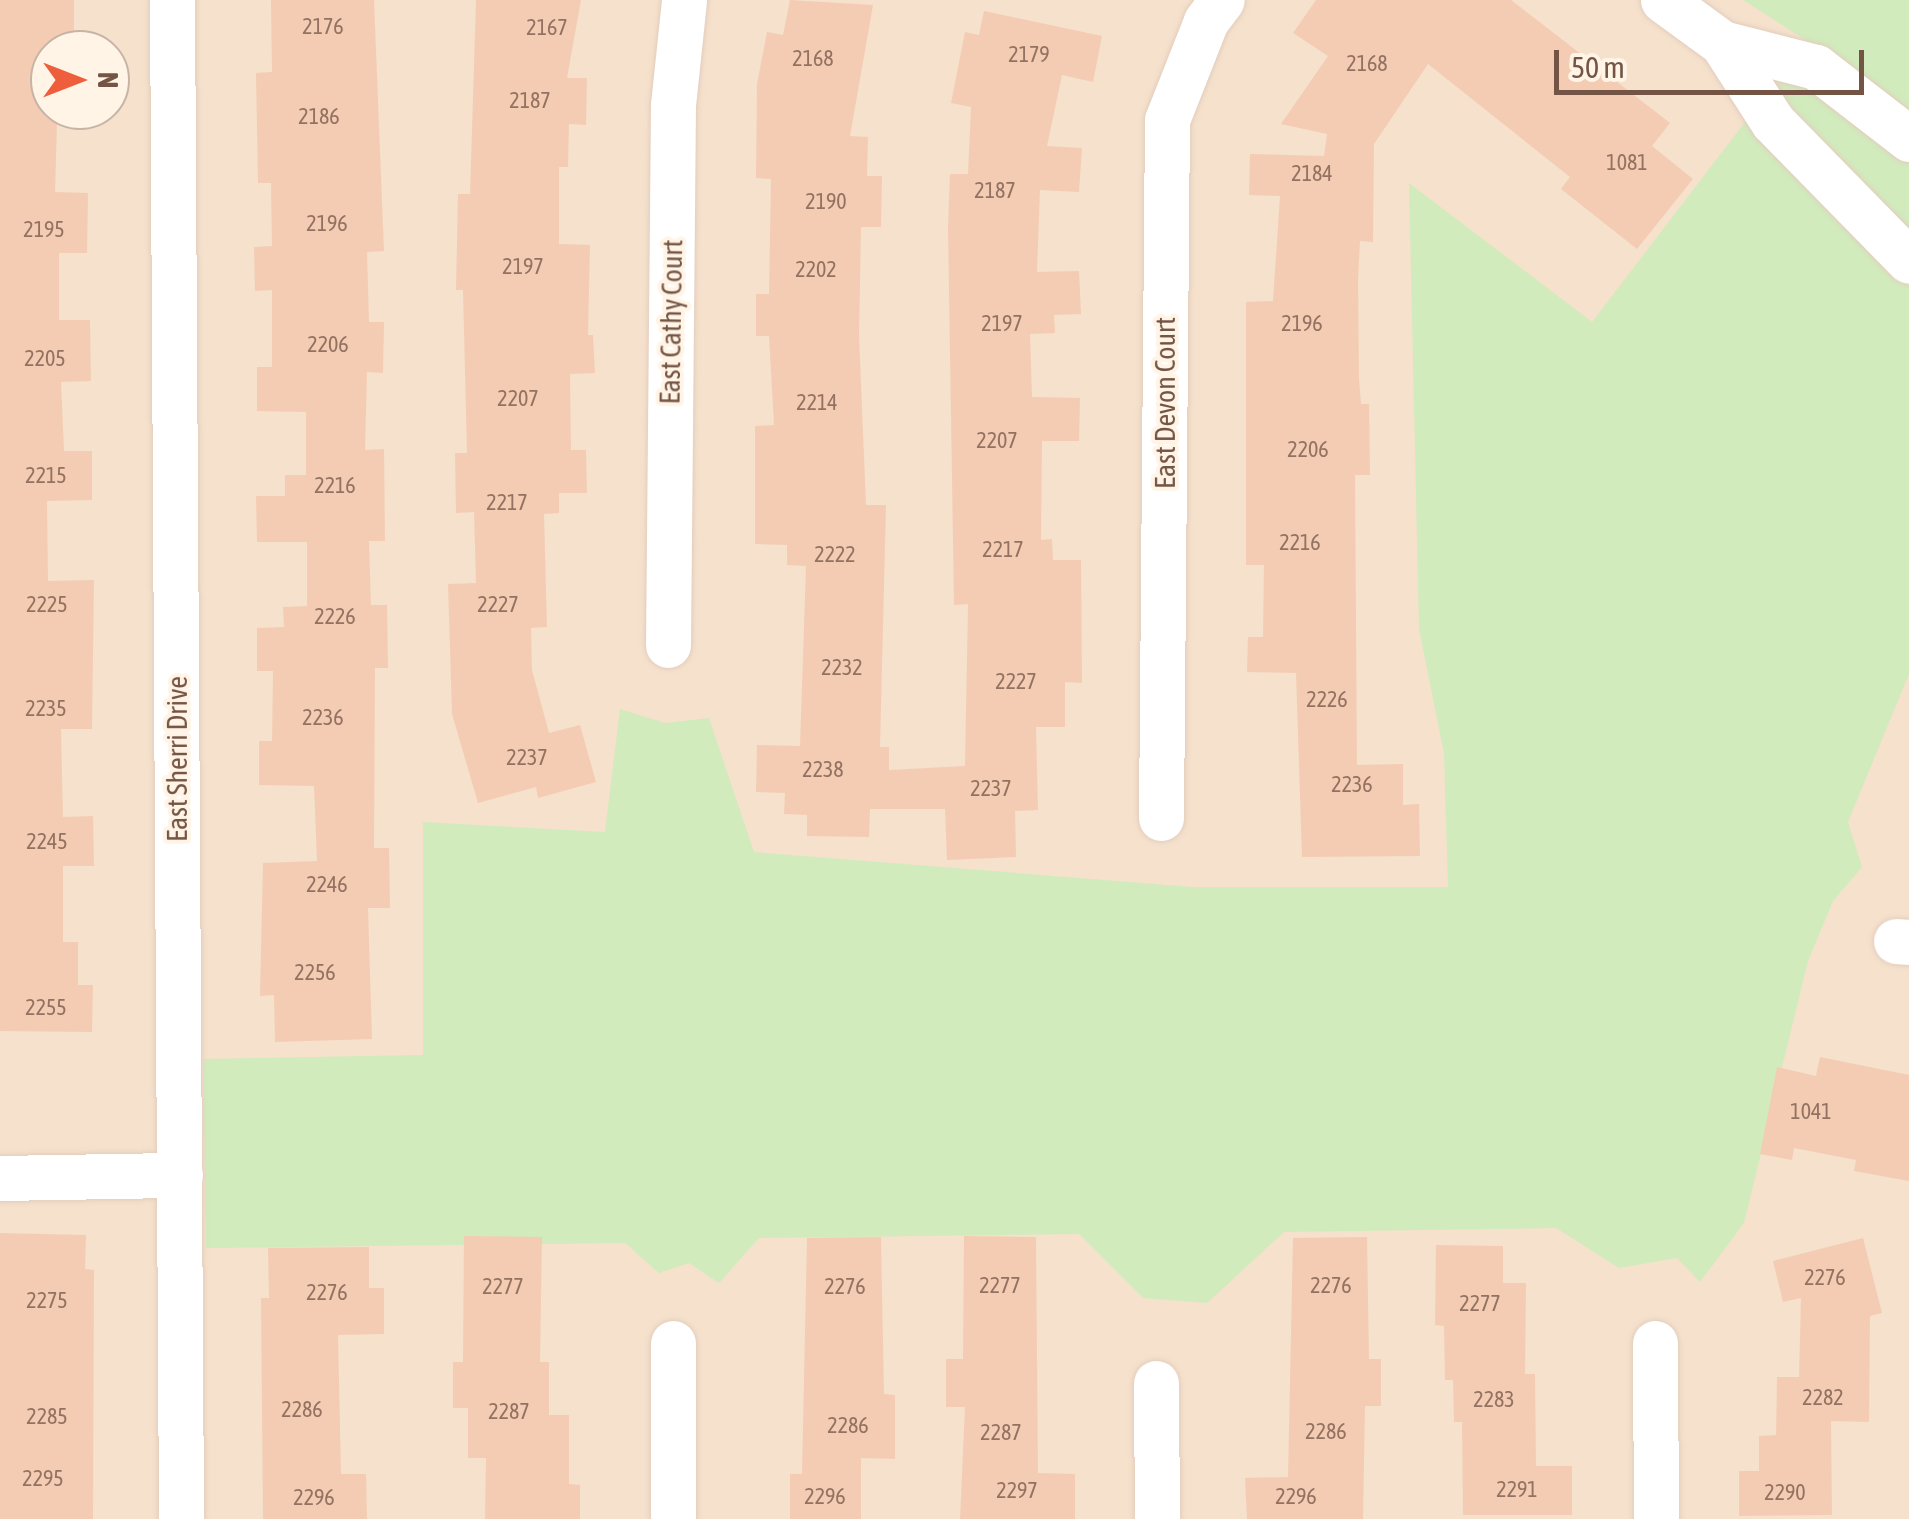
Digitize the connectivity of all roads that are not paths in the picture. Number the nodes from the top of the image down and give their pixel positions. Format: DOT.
graph roads {
  1 [pos="172,0"];
  2 [pos="684,0"];
  3 [pos="1222,0"];
  4 [pos="1663,0"];
  5 [pos="1722,42"];
  6 [pos="1909,138"];
  7 [pos="1909,261"];
  8 [pos="668,645"];
  9 [pos="1161,818"];
  10 [pos="180,1175"];
  11 [pos="0,1178"];
  12 [pos="673,1343"];
  13 [pos="1655,1343"];
  14 [pos="1156,1383"];
  15 [pos="181,1519"];
  16 [pos="673,1519"];
  17 [pos="1157,1519"];
  18 [pos="1656,1519"];
  1 -- 10 [label="street, East Sherri Drive"];
  2 -- 8 [label="street, East Cathy Court"];
  3 -- 9 [label="street, East Devon Court"];
  4 -- 5 [label="street"];
  5 -- 6 [label="street"];
  5 -- 7 [label="street"];
  10 -- 11 [label="street"];
  10 -- 15 [label="street, East Sherri Drive"];
  12 -- 16 [label="street"];
  13 -- 18 [label="street"];
  14 -- 17 [label="street"];
}
